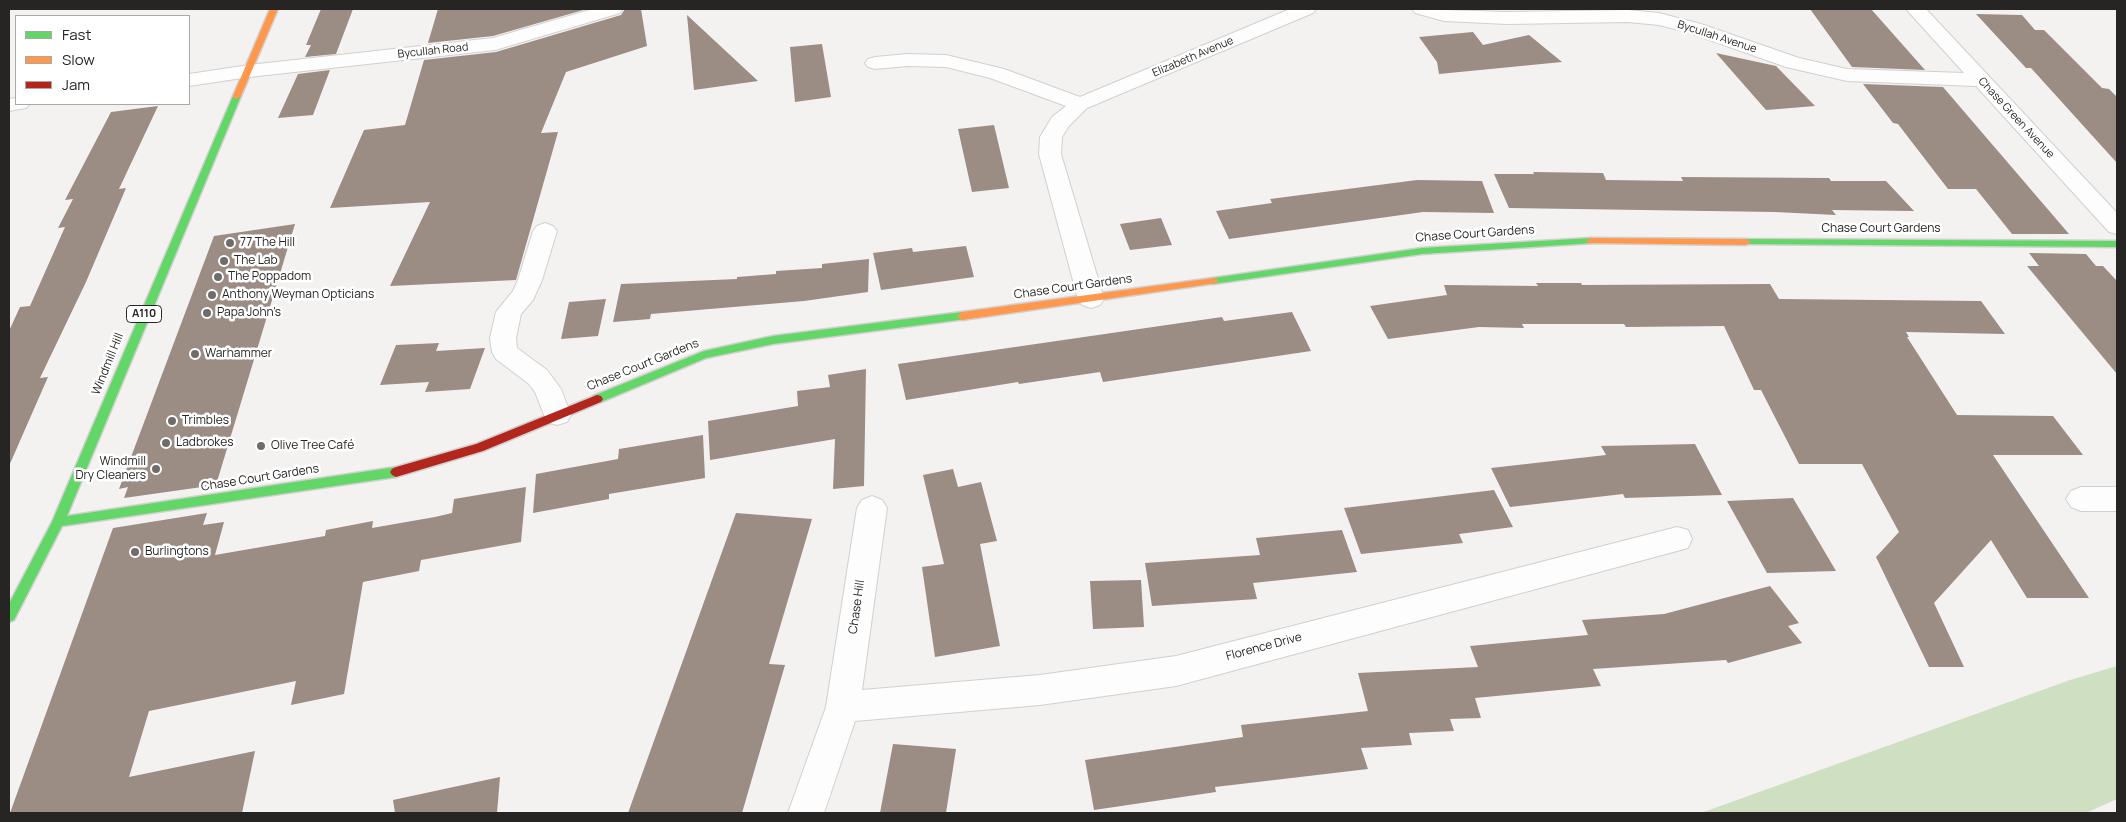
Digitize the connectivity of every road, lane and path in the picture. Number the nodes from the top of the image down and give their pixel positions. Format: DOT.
graph roads {
  1 [pos="274,9"];
  2 [pos="613,9"];
  3 [pos="1306,9"];
  4 [pos="1422,9"];
  5 [pos="1916,9"];
  6 [pos="875,63"];
  7 [pos="249,71"];
  8 [pos="190,80"];
  9 [pos="1980,80"];
  10 [pos="1080,104"];
  11 [pos="2117,227"];
  12 [pos="545,230"];
  13 [pos="2117,244"];
  14 [pos="1090,299"];
  15 [pos="557,415"];
  16 [pos="2081,498"];
  17 [pos="2117,499"];
  18 [pos="872,508"];
  19 [pos="58,522"];
  20 [pos="1677,538"];
  21 [pos="9,616"];
  22 [pos="843,707"];
  23 [pos="806,813"];
  1 -- 7 [label="street, Windmill Hill / A110"];
  2 -- 7 [label="street, Bycullah Road"];
  3 -- 10 [label="street, Elizabeth Avenue"];
  4 -- 9 [label="street, Bycullah Avenue"];
  5 -- 9 [label="street, Chase Green Avenue"];
  6 -- 10 [label="street"];
  7 -- 8 [label="street, Bycullah Road"];
  7 -- 19 [label="street, Windmill Hill / A110"];
  9 -- 11 [label="street, Chase Green Avenue"];
  10 -- 14 [label="street, Elizabeth Avenue"];
  12 -- 15 [label="street"];
  13 -- 14 [label="street, Chase Court Gardens"];
  14 -- 15 [label="street, Chase Court Gardens"];
  15 -- 19 [label="street, Chase Court Gardens"];
  16 -- 17 [label="street"];
  18 -- 22 [label="street, Chase Hill"];
  19 -- 21 [label="street, Windmill Hill / A110"];
  20 -- 22 [label="street, Florence Drive"];
  22 -- 23 [label="street, Chase Hill"];
}
